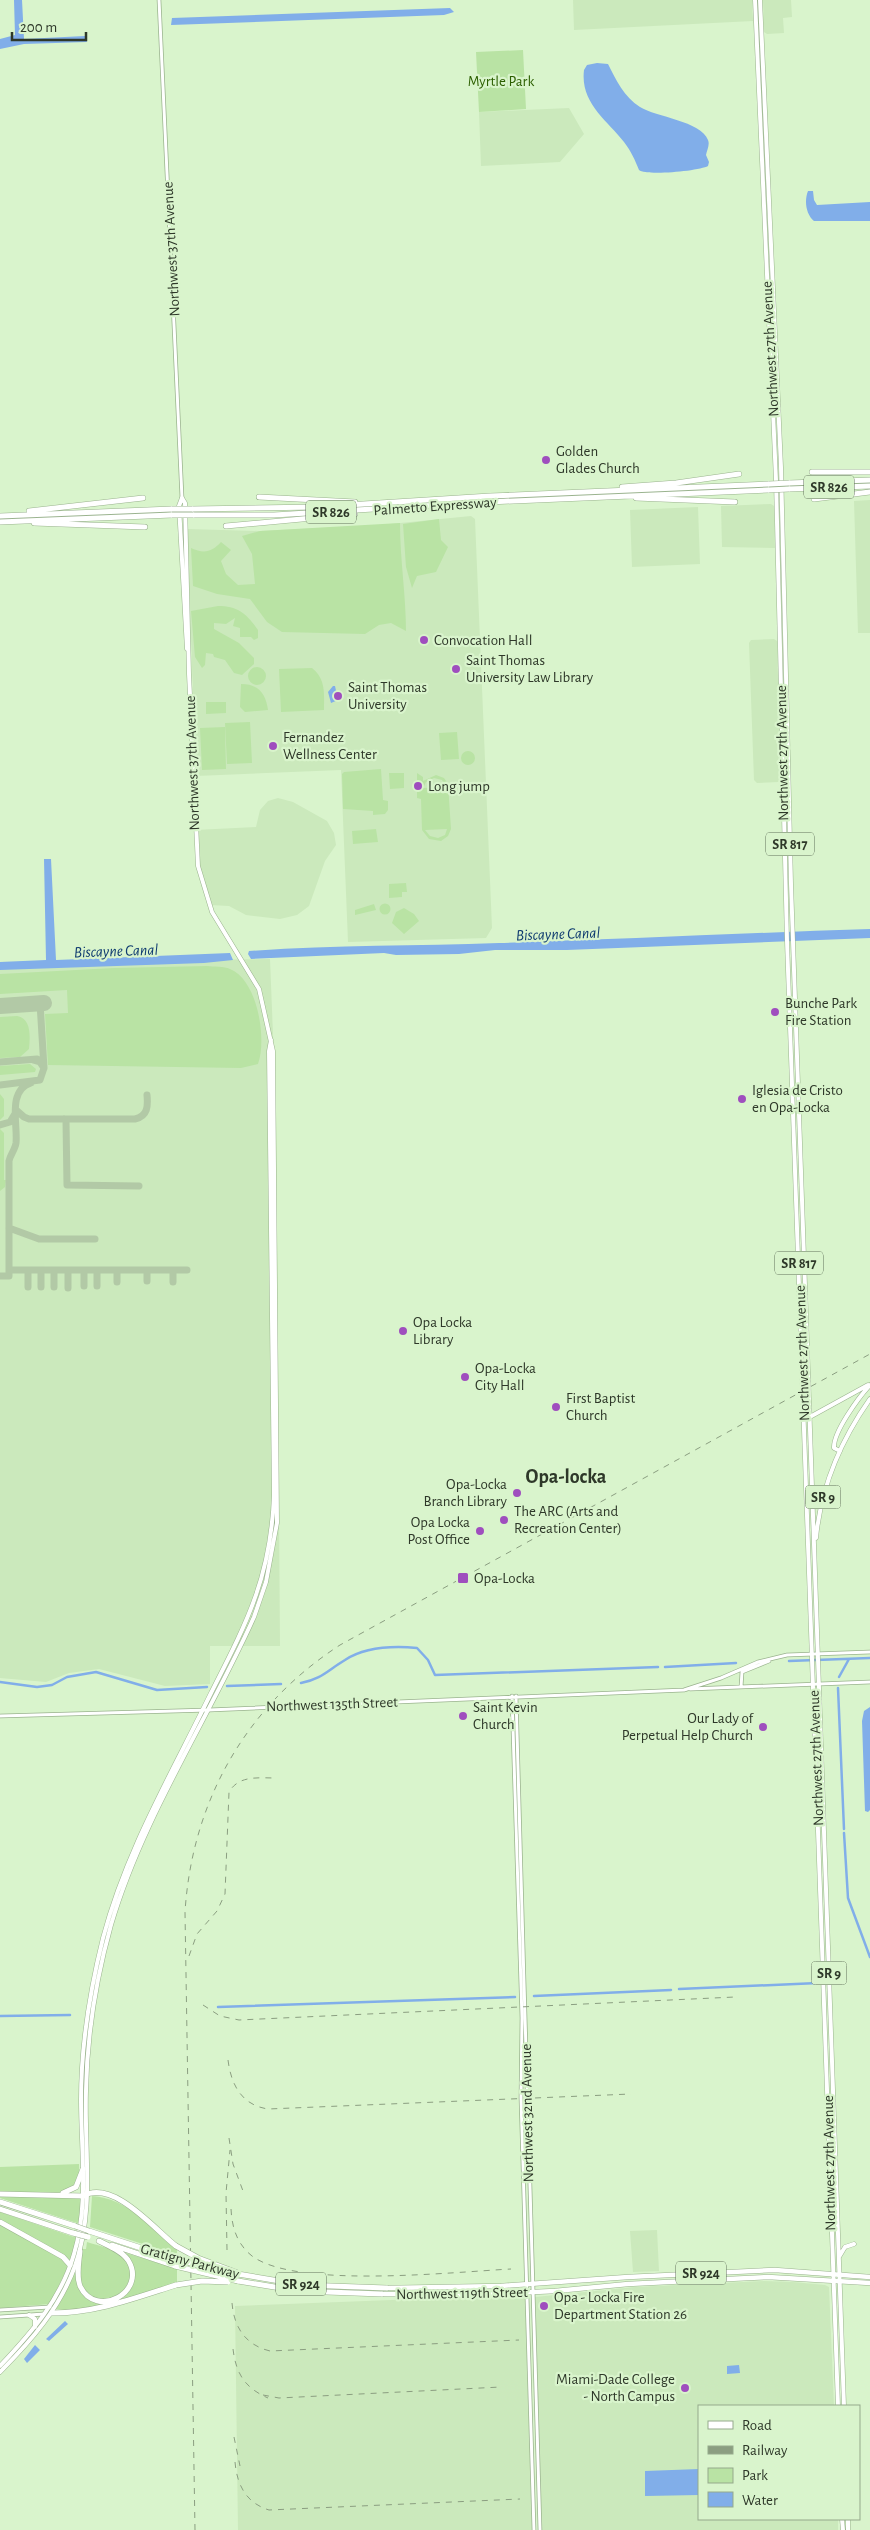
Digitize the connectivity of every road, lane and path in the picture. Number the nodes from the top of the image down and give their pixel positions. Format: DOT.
graph roads {
  1 [pos="159,0"];
  2 [pos="755,0"];
  3 [pos="760,0"];
  4 [pos="756,27"];
  5 [pos="762,36"];
  6 [pos="756,39"];
  7 [pos="762,46"];
  8 [pos="768,298"];
  9 [pos="774,298"];
  10 [pos="770,340"];
  11 [pos="776,350"];
  12 [pos="772,385"];
  13 [pos="778,394"];
  14 [pos="772,396"];
  15 [pos="778,406"];
  16 [pos="812,472"];
  17 [pos="870,472"];
  18 [pos="739,474"];
  19 [pos="870,480"];
  20 [pos="789,486"];
  21 [pos="870,486"];
  22 [pos="769,487"];
  23 [pos="589,491"];
  24 [pos="870,492"];
  25 [pos="616,496"];
  26 [pos="259,497"];
  27 [pos="143,498"];
  28 [pos="182,498"];
  29 [pos="490,499"];
  30 [pos="814,499"];
  31 [pos="469,500"];
  32 [pos="735,502"];
  33 [pos="375,504"];
  34 [pos="387,510"];
  35 [pos="172,512"];
  36 [pos="192,512"];
  37 [pos="0,516"];
  38 [pos="17,521"];
  39 [pos="0,522"];
  40 [pos="226,526"];
  41 [pos="144,527"];
  42 [pos="780,675"];
  43 [pos="786,675"];
  44 [pos="783,786"];
  45 [pos="789,814"];
  46 [pos="790,1017"];
  47 [pos="795,1017"];
  48 [pos="271,1038"];
  49 [pos="802,1344"];
  50 [pos="808,1351"];
  51 [pos="870,1384"];
  52 [pos="870,1399"];
  53 [pos="810,1417"];
  54 [pos="804,1420"];
  55 [pos="840,1451"];
  56 [pos="806,1482"];
  57 [pos="812,1491"];
  58 [pos="807,1493"];
  59 [pos="813,1500"];
  60 [pos="814,1545"];
  61 [pos="870,1652"];
  62 [pos="812,1655"];
  63 [pos="818,1655"];
  64 [pos="773,1658"];
  65 [pos="870,1682"];
  66 [pos="819,1683"];
  67 [pos="814,1684"];
  68 [pos="741,1686"];
  69 [pos="684,1690"];
  70 [pos="512,1696"];
  71 [pos="516,1696"];
  72 [pos="203,1710"];
  73 [pos="208,1710"];
  74 [pos="0,1716"];
  75 [pos="823,1978"];
  76 [pos="830,1984"];
  77 [pos="831,2040"];
  78 [pos="826,2041"];
  79 [pos="83,2169"];
  80 [pos="0,2194"];
  81 [pos="86,2195"];
  82 [pos="54,2196"];
  83 [pos="0,2202"];
  84 [pos="0,2209"];
  85 [pos="0,2222"];
  86 [pos="99,2241"];
  87 [pos="854,2244"];
  88 [pos="80,2251"];
  89 [pos="838,2259"];
  90 [pos="70,2266"];
  91 [pos="238,2274"];
  92 [pos="832,2274"];
  93 [pos="838,2274"];
  94 [pos="870,2277"];
  95 [pos="832,2280"];
  96 [pos="838,2281"];
  97 [pos="238,2282"];
  98 [pos="870,2283"];
  99 [pos="529,2285"];
  100 [pos="387,2288"];
  101 [pos="530,2292"];
  102 [pos="382,2294"];
  103 [pos="0,2310"];
  104 [pos="51,2310"];
  105 [pos="45,2314"];
  106 [pos="30,2315"];
  107 [pos="0,2317"];
  108 [pos="35,2328"];
  109 [pos="0,2366"];
  110 [pos="0,2372"];
  111 [pos="838,2405"];
  112 [pos="844,2405"];
  113 [pos="534,2530"];
  114 [pos="540,2530"];
  1 -- 28 [label="main road, Northwest 37th Avenue"];
  2 -- 4 [label="main road, Northwest 27th Avenue / SR 817"];
  3 -- 5 [label="main road, Northwest 27th Avenue / SR 817"];
  4 -- 5 [label="main road"];
  4 -- 6 [label="main road, Northwest 27th Avenue / SR 817"];
  5 -- 7 [label="main road, Northwest 27th Avenue / SR 817"];
  6 -- 7 [label="main road"];
  6 -- 8 [label="main road, Northwest 27th Avenue / SR 817"];
  7 -- 9 [label="main road, Northwest 27th Avenue / SR 817"];
  8 -- 9 [label="main road"];
  8 -- 10 [label="main road, Northwest 27th Avenue / SR 817"];
  9 -- 11 [label="main road, Northwest 27th Avenue / SR 817"];
  10 -- 11 [label="main road"];
  10 -- 12 [label="main road, Northwest 27th Avenue / SR 817"];
  11 -- 13 [label="main road, Northwest 27th Avenue / SR 817"];
  12 -- 13 [label="main road"];
  12 -- 14 [label="main road, Northwest 27th Avenue / SR 817"];
  13 -- 15 [label="main road, Northwest 27th Avenue / SR 817"];
  14 -- 15 [label="main road"];
  14 -- 42 [label="main road, Northwest 27th Avenue / SR 817"];
  15 -- 43 [label="main road, Northwest 27th Avenue / SR 817"];
  16 -- 17 [label="highway"];
  18 -- 23 [label="highway"];
  19 -- 20 [label="highway, Palmetto Expressway / SR 826"];
  20 -- 21 [label="highway, Palmetto Expressway / SR 826"];
  20 -- 22 [label="highway, Palmetto Expressway / SR 826, bridge"];
  22 -- 23 [label="highway, Palmetto Expressway / SR 826"];
  22 -- 25 [label="highway, Palmetto Expressway / SR 826"];
  23 -- 29 [label="highway, Palmetto Expressway / SR 826"];
  24 -- 30 [label="highway"];
  25 -- 29 [label="highway, Palmetto Expressway / SR 826"];
  25 -- 32 [label="highway"];
  26 -- 33 [label="highway"];
  27 -- 37 [label="highway"];
  28 -- 48 [label="main road, Northwest 37th Avenue"];
  29 -- 31 [label="highway, Palmetto Expressway / SR 826"];
  31 -- 33 [label="highway, Palmetto Expressway / SR 826"];
  31 -- 34 [label="highway, Palmetto Expressway / SR 826"];
  33 -- 36 [label="highway, Palmetto Expressway / SR 826"];
  34 -- 36 [label="highway, Palmetto Expressway / SR 826"];
  34 -- 40 [label="highway"];
  35 -- 36 [label="highway, Palmetto Expressway / SR 826, bridge"];
  35 -- 37 [label="highway, Palmetto Expressway / SR 826"];
  35 -- 38 [label="highway, Palmetto Expressway / SR 826"];
  38 -- 39 [label="highway, Palmetto Expressway / SR 826"];
  38 -- 41 [label="highway"];
  42 -- 43 [label="main road"];
  42 -- 44 [label="main road, Northwest 27th Avenue / SR 817"];
  43 -- 45 [label="main road, Northwest 27th Avenue / SR 817"];
  44 -- 45 [label="main road"];
  44 -- 46 [label="main road, Northwest 27th Avenue / SR 817"];
  45 -- 47 [label="main road, Northwest 27th Avenue / SR 817"];
  46 -- 47 [label="main road"];
  46 -- 49 [label="main road, Northwest 27th Avenue / SR 817"];
  47 -- 50 [label="main road, Northwest 27th Avenue / SR 817"];
  48 -- 72 [label="main road"];
  48 -- 73 [label="main road"];
  49 -- 50 [label="main road"];
  49 -- 54 [label="main road, Northwest 27th Avenue / SR 817"];
  50 -- 53 [label="main road, Northwest 27th Avenue / SR 817"];
  51 -- 53 [label="main road"];
  51 -- 55 [label="main road"];
  52 -- 55 [label="main road, SR 9"];
  53 -- 54 [label="main road"];
  53 -- 57 [label="main road, Northwest 27th Avenue / SR 817"];
  54 -- 56 [label="main road, Northwest 27th Avenue / SR 9"];
  55 -- 60 [label="main road, SR 9"];
  56 -- 57 [label="main road"];
  56 -- 58 [label="main road, Northwest 27th Avenue / SR 9"];
  57 -- 59 [label="main road, Northwest 27th Avenue / SR 817"];
  58 -- 59 [label="main road"];
  58 -- 62 [label="main road, Northwest 27th Avenue / SR 9"];
  59 -- 60 [label="main road, Northwest 27th Avenue / SR 817"];
  60 -- 63 [label="main road, Northwest 27th Avenue / SR 9"];
  61 -- 63 [label="main road"];
  62 -- 63 [label="main road"];
  62 -- 64 [label="main road"];
  62 -- 67 [label="main road, Northwest 27th Avenue / SR 9"];
  63 -- 66 [label="main road, Northwest 27th Avenue / SR 9"];
  64 -- 68 [label="main road"];
  64 -- 69 [label="main road"];
  65 -- 66 [label="main road"];
  66 -- 67 [label="main road"];
  66 -- 76 [label="main road, Northwest 27th Avenue / SR 9"];
  67 -- 68 [label="main road"];
  67 -- 75 [label="main road, Northwest 27th Avenue / SR 9"];
  68 -- 69 [label="main road"];
  69 -- 71 [label="main road, Northwest 135th Street"];
  70 -- 71 [label="main road, Northwest 135th Street"];
  70 -- 73 [label="main road, Northwest 135th Street"];
  70 -- 99 [label="main road, Northwest 32nd Avenue"];
  71 -- 99 [label="main road, Northwest 32nd Avenue"];
  72 -- 73 [label="main road, Northwest 135th Street"];
  72 -- 74 [label="main road, Northwest 135th Street"];
  72 -- 79 [label="main road"];
  73 -- 81 [label="main road"];
  75 -- 76 [label="main road"];
  75 -- 78 [label="main road, Northwest 27th Avenue / SR 9"];
  76 -- 77 [label="main road, Northwest 27th Avenue / SR 9"];
  77 -- 78 [label="main road"];
  77 -- 89 [label="main road, Northwest 27th Avenue / SR 9"];
  78 -- 92 [label="main road, Northwest 27th Avenue / SR 9"];
  79 -- 81 [label="main road"];
  79 -- 82 [label="highway"];
  80 -- 82 [label="highway"];
  81 -- 82 [label="highway"];
  81 -- 88 [label="main road"];
  81 -- 90 [label="main road"];
  81 -- 91 [label="highway, bridge"];
  83 -- 91 [label="highway, Gratigny Parkway, bridge"];
  84 -- 86 [label="highway, Gratigny Parkway, bridge"];
  85 -- 90 [label="highway"];
  86 -- 88 [label="highway"];
  86 -- 97 [label="highway, Gratigny Parkway, bridge"];
  87 -- 89 [label="main road"];
  88 -- 104 [label="main road"];
  89 -- 93 [label="main road, Northwest 27th Avenue / SR 9"];
  90 -- 104 [label="main road"];
  91 -- 100 [label="highway, Gratigny Parkway / SR 924"];
  92 -- 93 [label="highway, Northwest 119th Street / SR 924"];
  92 -- 95 [label="main road, Northwest 27th Avenue / SR 9"];
  92 -- 99 [label="highway, Northwest 119th Street / SR 924"];
  93 -- 94 [label="highway, Northwest 119th Street / SR 924"];
  93 -- 96 [label="main road, Northwest 27th Avenue / SR 9"];
  95 -- 96 [label="highway, Northwest 119th Street / SR 924"];
  95 -- 101 [label="highway, Northwest 119th Street / SR 924"];
  95 -- 111 [label="main road, Northwest 27th Avenue / SR 9"];
  96 -- 98 [label="highway, Northwest 119th Street / SR 924"];
  96 -- 112 [label="main road, Northwest 27th Avenue / SR 9"];
  97 -- 102 [label="highway, Gratigny Parkway / SR 924"];
  97 -- 104 [label="highway, bridge"];
  99 -- 100 [label="highway, Northwest 119th Street / SR 924"];
  99 -- 101 [label="main road, Northwest 32nd Avenue"];
  101 -- 102 [label="highway, Northwest 119th Street / SR 924"];
  101 -- 113 [label="main road, Northwest 32nd Avenue"];
  101 -- 114 [label="main road, Northwest 32nd Avenue"];
  103 -- 104 [label="main road"];
  104 -- 105 [label="main road"];
  104 -- 110 [label="main road"];
  105 -- 106 [label="main road"];
  105 -- 108 [label="main road"];
  106 -- 107 [label="main road"];
  106 -- 108 [label="main road"];
  108 -- 109 [label="main road"];
}
